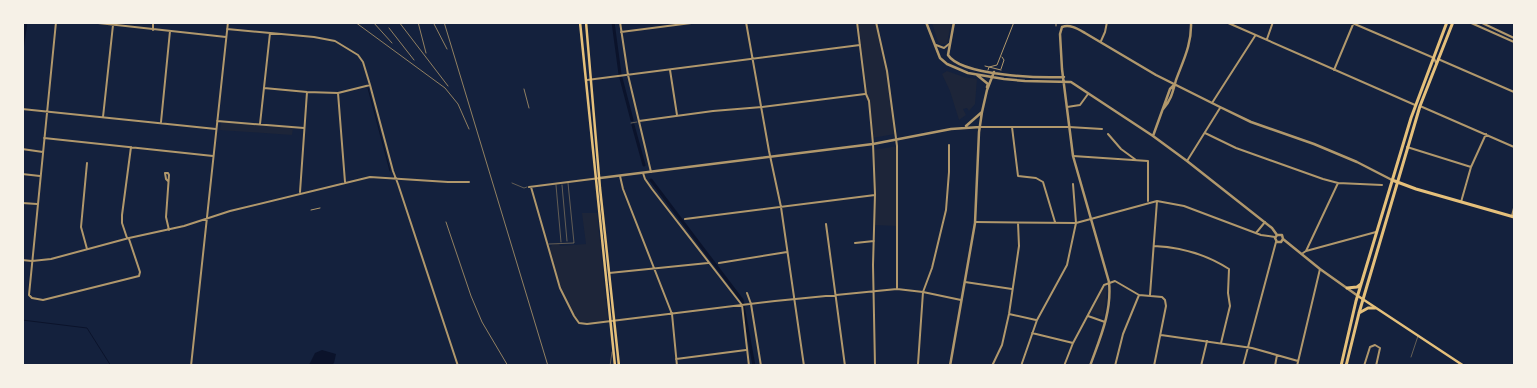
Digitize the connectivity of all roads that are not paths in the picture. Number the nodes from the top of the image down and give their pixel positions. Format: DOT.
graph roads {
  1 [pos="56,22"];
  2 [pos="89,22"];
  3 [pos="153,22"];
  4 [pos="228,22"];
  5 [pos="580,22"];
  6 [pos="586,22"];
  7 [pos="620,22"];
  8 [pos="699,22"];
  9 [pos="746,22"];
  10 [pos="857,22"];
  11 [pos="876,22"];
  12 [pos="954,22"];
  13 [pos="1014,22"];
  14 [pos="1056,22"];
  15 [pos="1107,22"];
  16 [pos="1191,22"];
  17 [pos="1226,22"];
  18 [pos="1273,22"];
  19 [pos="1448,22"];
  20 [pos="1452,22"];
  21 [pos="1469,22"];
  22 [pos="1480,22"];
  23 [pos="926,23"];
  24 [pos="1060,23"];
  25 [pos="1352,23"];
  26 [pos="113,25"];
  27 [pos="1056,26"];
  28 [pos="1062,27"];
  29 [pos="227,29"];
  30 [pos="152,30"];
  31 [pos="170,31"];
  32 [pos="621,32"];
  33 [pos="270,33"];
  34 [pos="1256,35"];
  35 [pos="226,37"];
  36 [pos="1514,38"];
  37 [pos="1266,40"];
  38 [pos="1101,41"];
  39 [pos="1514,42"];
  40 [pos="934,44"];
  41 [pos="950,44"];
  42 [pos="860,45"];
  43 [pos="1001,56"];
  44 [pos="1434,58"];
  45 [pos="753,59"];
  46 [pos="1438,59"];
  47 [pos="1004,63"];
  48 [pos="985,66"];
  49 [pos="1436,66"];
  50 [pos="988,69"];
  51 [pos="670,70"];
  52 [pos="1001,70"];
  53 [pos="1334,70"];
  54 [pos="994,72"];
  55 [pos="976,74"];
  56 [pos="628,75"];
  57 [pos="993,76"];
  58 [pos="1064,77"];
  59 [pos="591,79"];
  60 [pos="587,80"];
  61 [pos="1065,82"];
  62 [pos="1175,85"];
  63 [pos="370,86"];
  64 [pos="264,88"];
  65 [pos="988,90"];
  66 [pos="307,92"];
  67 [pos="1514,92"];
  68 [pos="338,93"];
  69 [pos="866,94"];
  70 [pos="1088,94"];
  71 [pos="1212,103"];
  72 [pos="1417,106"];
  73 [pos="762,107"];
  74 [pos="1067,107"];
  75 [pos="1220,107"];
  76 [pos="22,109"];
  77 [pos="47,112"];
  78 [pos="982,112"];
  79 [pos="677,116"];
  80 [pos="103,117"];
  81 [pos="217,120"];
  82 [pos="639,121"];
  83 [pos="161,122"];
  84 [pos="631,123"];
  85 [pos="260,124"];
  86 [pos="965,127"];
  87 [pos="980,127"];
  88 [pos="1012,127"];
  89 [pos="1069,127"];
  90 [pos="304,128"];
  91 [pos="216,129"];
  92 [pos="1102,129"];
  93 [pos="1205,133"];
  94 [pos="1108,134"];
  95 [pos="1486,134"];
  96 [pos="1153,136"];
  97 [pos="44,138"];
  98 [pos="896,139"];
  99 [pos="873,144"];
  100 [pos="949,145"];
  101 [pos="1514,146"];
  102 [pos="131,147"];
  103 [pos="1408,147"];
  104 [pos="22,149"];
  105 [pos="42,152"];
  106 [pos="213,156"];
  107 [pos="1073,156"];
  108 [pos="771,157"];
  109 [pos="1136,160"];
  110 [pos="1188,161"];
  111 [pos="87,163"];
  112 [pos="1472,167"];
  113 [pos="651,172"];
  114 [pos="643,173"];
  115 [pos="22,174"];
  116 [pos="169,175"];
  117 [pos="40,176"];
  118 [pos="620,176"];
  119 [pos="396,178"];
  120 [pos="598,178"];
  121 [pos="1392,180"];
  122 [pos="345,182"];
  123 [pos="469,182"];
  124 [pos="568,182"];
  125 [pos="1397,182"];
  126 [pos="512,183"];
  127 [pos="562,183"];
  128 [pos="1338,183"];
  129 [pos="556,184"];
  130 [pos="1073,184"];
  131 [pos="1382,185"];
  132 [pos="530,187"];
  133 [pos="300,194"];
  134 [pos="875,195"];
  135 [pos="1157,201"];
  136 [pos="22,202"];
  137 [pos="1148,202"];
  138 [pos="1461,202"];
  139 [pos="37,204"];
  140 [pos="781,207"];
  141 [pos="320,208"];
  142 [pos="1514,208"];
  143 [pos="312,210"];
  144 [pos="1513,216"];
  145 [pos="207,218"];
  146 [pos="685,219"];
  147 [pos="1090,219"];
  148 [pos="975,222"];
  149 [pos="1265,222"];
  150 [pos="1055,223"];
  151 [pos="1076,223"];
  152 [pos="826,224"];
  153 [pos="1018,224"];
  154 [pos="168,230"];
  155 [pos="1377,232"];
  156 [pos="1256,233"];
  157 [pos="128,238"];
  158 [pos="1279,239"];
  159 [pos="546,241"];
  160 [pos="856,242"];
  161 [pos="874,242"];
  162 [pos="562,243"];
  163 [pos="568,243"];
  164 [pos="1154,246"];
  165 [pos="87,249"];
  166 [pos="1306,251"];
  167 [pos="787,252"];
  168 [pos="1303,253"];
  169 [pos="22,260"];
  170 [pos="32,261"];
  171 [pos="709,263"];
  172 [pos="719,263"];
  173 [pos="656,269"];
  174 [pos="1320,269"];
  175 [pos="609,273"];
  176 [pos="1362,281"];
  177 [pos="965,282"];
  178 [pos="1109,282"];
  179 [pos="1347,288"];
  180 [pos="897,289"];
  181 [pos="1012,289"];
  182 [pos="874,292"];
  183 [pos="923,292"];
  184 [pos="747,293"];
  185 [pos="836,295"];
  186 [pos="1139,295"];
  187 [pos="1150,295"];
  188 [pos="1358,296"];
  189 [pos="794,299"];
  190 [pos="962,300"];
  191 [pos="1363,300"];
  192 [pos="749,304"];
  193 [pos="742,305"];
  194 [pos="1376,308"];
  195 [pos="1358,313"];
  196 [pos="672,314"];
  197 [pos="1009,314"];
  198 [pos="1088,316"];
  199 [pos="1036,320"];
  200 [pos="615,321"];
  201 [pos="610,322"];
  202 [pos="1106,322"];
  203 [pos="1032,333"];
  204 [pos="1161,335"];
  205 [pos="1419,335"];
  206 [pos="1206,342"];
  207 [pos="1073,343"];
  208 [pos="1221,344"];
  209 [pos="1248,348"];
  210 [pos="747,349"];
  211 [pos="613,350"];
  212 [pos="1277,355"];
  213 [pos="1411,357"];
  214 [pos="676,359"];
  215 [pos="1298,361"];
  216 [pos="918,364"];
  217 [pos="190,366"];
  218 [pos="458,366"];
  219 [pos="610,366"];
  220 [pos="615,366"];
  221 [pos="619,366"];
  222 [pos="677,366"];
  223 [pos="749,366"];
  224 [pos="761,366"];
  225 [pos="804,366"];
  226 [pos="846,366"];
  227 [pos="874,366"];
  228 [pos="950,366"];
  229 [pos="992,366"];
  230 [pos="1021,366"];
  231 [pos="1064,366"];
  232 [pos="1090,366"];
  233 [pos="1115,366"];
  234 [pos="1154,366"];
  235 [pos="1201,366"];
  236 [pos="1243,366"];
  237 [pos="1275,366"];
  238 [pos="1297,366"];
  239 [pos="1341,366"];
  240 [pos="1346,366"];
  241 [pos="1364,366"];
  242 [pos="1376,366"];
  243 [pos="1464,366"];
  1 -- 77 [label="street"];
  2 -- 26 [label="street"];
  3 -- 30 [label="street"];
  4 -- 29 [label="street"];
  5 -- 60 [label="main road"];
  6 -- 59 [label="main road"];
  7 -- 32 [label="street"];
  8 -- 32 [label="street"];
  9 -- 45 [label="street"];
  10 -- 42 [label="street"];
  11 -- 98 [label="street"];
  12 -- 41 [label="street"];
  13 -- 43 [label="street"];
  14 -- 27 [label="street"];
  15 -- 38 [label="street"];
  16 -- 62 [label="street"];
  17 -- 34 [label="street"];
  18 -- 37 [label="street"];
  19 -- 44 [label="main road"];
  20 -- 46 [label="main road"];
  21 -- 39 [label="street"];
  22 -- 36 [label="street"];
  23 -- 40 [label="street"];
  24 -- 28 [label="street"];
  25 -- 44 [label="street"];
  25 -- 53 [label="street"];
  26 -- 30 [label="street"];
  26 -- 80 [label="street"];
  28 -- 38 [label="street"];
  28 -- 58 [label="street"];
  29 -- 33 [label="street"];
  29 -- 35 [label="street"];
  30 -- 31 [label="street"];
  31 -- 35 [label="street"];
  31 -- 83 [label="street"];
  32 -- 56 [label="street"];
  33 -- 63 [label="street"];
  33 -- 64 [label="street"];
  34 -- 37 [label="street"];
  34 -- 71 [label="street"];
  35 -- 81 [label="street"];
  37 -- 53 [label="street"];
  38 -- 62 [label="street"];
  40 -- 41 [label="street"];
  40 -- 55 [label="street"];
  41 -- 50 [label="street"];
  42 -- 45 [label="street"];
  42 -- 69 [label="street"];
  43 -- 50 [label="street"];
  43 -- 52 [label="street"];
  44 -- 49 [label="street"];
  44 -- 72 [label="main road"];
  45 -- 51 [label="street"];
  45 -- 73 [label="street"];
  46 -- 49 [label="main road"];
  46 -- 67 [label="street"];
  47 -- 52 [label="street"];
  48 -- 50 [label="street"];
  49 -- 72 [label="main road"];
  50 -- 52 [label="street"];
  50 -- 54 [label="street"];
  51 -- 56 [label="street"];
  51 -- 79 [label="street"];
  53 -- 72 [label="street"];
  54 -- 57 [label="street"];
  54 -- 58 [label="street"];
  55 -- 57 [label="street"];
  55 -- 65 [label="street"];
  56 -- 59 [label="street"];
  56 -- 82 [label="street"];
  57 -- 61 [label="street"];
  57 -- 65 [label="street"];
  58 -- 61 [label="street"];
  59 -- 60 [label="street"];
  59 -- 120 [label="main road"];
  60 -- 120 [label="main road"];
  61 -- 70 [label="street"];
  61 -- 74 [label="street"];
  62 -- 71 [label="street"];
  62 -- 96 [label="street"];
  63 -- 68 [label="street"];
  63 -- 119 [label="street"];
  64 -- 66 [label="street"];
  64 -- 85 [label="street"];
  65 -- 78 [label="street"];
  66 -- 68 [label="street"];
  66 -- 90 [label="street"];
  68 -- 122 [label="street"];
  69 -- 73 [label="street"];
  69 -- 99 [label="street"];
  70 -- 74 [label="street"];
  70 -- 96 [label="street"];
  71 -- 75 [label="street"];
  72 -- 95 [label="street"];
  72 -- 103 [label="main road"];
  72 -- 121 [label="main road"];
  73 -- 79 [label="street"];
  73 -- 108 [label="street"];
  74 -- 89 [label="street"];
  75 -- 93 [label="street"];
  75 -- 121 [label="street"];
  76 -- 77 [label="street"];
  77 -- 80 [label="street"];
  77 -- 97 [label="street"];
  78 -- 86 [label="street"];
  78 -- 87 [label="street"];
  79 -- 82 [label="street"];
  80 -- 83 [label="street"];
  81 -- 85 [label="street"];
  81 -- 91 [label="street"];
  82 -- 84 [label="lane"];
  82 -- 113 [label="street"];
  83 -- 91 [label="street"];
  85 -- 90 [label="street"];
  86 -- 87 [label="street"];
  86 -- 98 [label="street"];
  87 -- 88 [label="street"];
  87 -- 148 [label="street"];
  88 -- 89 [label="street"];
  88 -- 150 [label="street"];
  89 -- 92 [label="street"];
  89 -- 107 [label="street"];
  90 -- 133 [label="street"];
  91 -- 106 [label="street"];
  93 -- 110 [label="street"];
  93 -- 128 [label="street"];
  94 -- 109 [label="street"];
  95 -- 101 [label="street"];
  95 -- 112 [label="street"];
  96 -- 110 [label="street"];
  97 -- 102 [label="street"];
  97 -- 105 [label="street"];
  98 -- 99 [label="street"];
  98 -- 180 [label="street"];
  99 -- 108 [label="street"];
  99 -- 134 [label="street"];
  100 -- 183 [label="street"];
  102 -- 106 [label="street"];
  102 -- 157 [label="street"];
  103 -- 112 [label="street"];
  103 -- 125 [label="main road"];
  104 -- 105 [label="street"];
  105 -- 117 [label="street"];
  106 -- 145 [label="street"];
  107 -- 109 [label="street"];
  107 -- 147 [label="street"];
  108 -- 113 [label="street"];
  108 -- 140 [label="street"];
  109 -- 137 [label="street"];
  110 -- 149 [label="street"];
  111 -- 165 [label="street"];
  112 -- 138 [label="street"];
  113 -- 114 [label="street"];
  114 -- 118 [label="street"];
  114 -- 171 [label="street"];
  115 -- 117 [label="street"];
  116 -- 154 [label="street"];
  117 -- 139 [label="street"];
  118 -- 120 [label="street"];
  118 -- 173 [label="street"];
  119 -- 122 [label="street"];
  119 -- 123 [label="street"];
  119 -- 218 [label="street"];
  120 -- 124 [label="street"];
  120 -- 175 [label="main road"];
  120 -- 201 [label="main road"];
  121 -- 125 [label="main road"];
  121 -- 155 [label="main road"];
  122 -- 133 [label="street"];
  124 -- 127 [label="street"];
  124 -- 163 [label="lane"];
  125 -- 138 [label="main road"];
  125 -- 191 [label="main road"];
  126 -- 132 [label="lane"];
  127 -- 129 [label="street"];
  127 -- 163 [label="lane"];
  128 -- 131 [label="street"];
  128 -- 166 [label="street"];
  129 -- 132 [label="street"];
  129 -- 162 [label="lane"];
  130 -- 151 [label="street"];
  132 -- 159 [label="street"];
  133 -- 145 [label="street"];
  134 -- 140 [label="street"];
  134 -- 161 [label="street"];
  135 -- 137 [label="street"];
  135 -- 156 [label="street"];
  135 -- 164 [label="street"];
  136 -- 139 [label="street"];
  137 -- 147 [label="street"];
  138 -- 144 [label="main road"];
  139 -- 170 [label="street"];
  140 -- 146 [label="street"];
  140 -- 167 [label="street"];
  141 -- 143 [label="street"];
  142 -- 144 [label="street"];
  145 -- 154 [label="street"];
  145 -- 217 [label="street"];
  147 -- 151 [label="street"];
  147 -- 178 [label="street"];
  148 -- 153 [label="street"];
  148 -- 177 [label="street"];
  149 -- 156 [label="street"];
  149 -- 158 [label="street"];
  150 -- 151 [label="street"];
  150 -- 153 [label="street"];
  151 -- 199 [label="street"];
  152 -- 185 [label="street"];
  153 -- 181 [label="street"];
  154 -- 157 [label="street"];
  155 -- 166 [label="street"];
  155 -- 176 [label="main road"];
  156 -- 158 [label="street"];
  157 -- 165 [label="street"];
  157 -- 170 [label="street"];
  158 -- 168 [label="street"];
  158 -- 209 [label="street"];
  159 -- 162 [label="lane"];
  159 -- 201 [label="street"];
  160 -- 161 [label="street"];
  161 -- 182 [label="street"];
  162 -- 163 [label="lane"];
  164 -- 187 [label="street"];
  164 -- 208 [label="street"];
  165 -- 170 [label="street"];
  166 -- 168 [label="street"];
  167 -- 172 [label="street"];
  167 -- 189 [label="street"];
  168 -- 174 [label="street"];
  169 -- 170 [label="street"];
  171 -- 173 [label="street"];
  171 -- 193 [label="street"];
  173 -- 175 [label="street"];
  173 -- 196 [label="street"];
  174 -- 179 [label="street"];
  174 -- 215 [label="street"];
  175 -- 200 [label="main road"];
  176 -- 179 [label="main road"];
  176 -- 188 [label="main road"];
  177 -- 181 [label="street"];
  177 -- 190 [label="street"];
  178 -- 186 [label="street"];
  178 -- 198 [label="street"];
  178 -- 202 [label="street"];
  179 -- 188 [label="street"];
  180 -- 182 [label="street"];
  180 -- 183 [label="street"];
  181 -- 197 [label="street"];
  182 -- 185 [label="street"];
  182 -- 227 [label="street"];
  183 -- 190 [label="street"];
  183 -- 216 [label="street"];
  184 -- 192 [label="street"];
  185 -- 189 [label="street"];
  185 -- 226 [label="street"];
  186 -- 187 [label="street"];
  186 -- 233 [label="street"];
  187 -- 204 [label="street"];
  188 -- 191 [label="main road"];
  188 -- 239 [label="main road"];
  189 -- 192 [label="street"];
  189 -- 225 [label="street"];
  190 -- 228 [label="street"];
  191 -- 194 [label="main road"];
  191 -- 195 [label="main road"];
  192 -- 193 [label="street"];
  192 -- 224 [label="street"];
  193 -- 196 [label="street"];
  193 -- 210 [label="street"];
  194 -- 195 [label="main road"];
  194 -- 205 [label="main road"];
  195 -- 240 [label="main road"];
  196 -- 200 [label="street"];
  196 -- 214 [label="street"];
  197 -- 199 [label="street"];
  197 -- 229 [label="street"];
  198 -- 202 [label="street"];
  198 -- 207 [label="street"];
  199 -- 203 [label="street"];
  200 -- 201 [label="street"];
  200 -- 221 [label="main road"];
  201 -- 211 [label="main road"];
  202 -- 232 [label="street"];
  203 -- 207 [label="street"];
  203 -- 230 [label="street"];
  204 -- 206 [label="street"];
  204 -- 234 [label="street"];
  205 -- 213 [label="lane"];
  205 -- 243 [label="main road"];
  206 -- 208 [label="street"];
  206 -- 235 [label="street"];
  207 -- 231 [label="street"];
  208 -- 209 [label="street"];
  209 -- 212 [label="street"];
  209 -- 236 [label="street"];
  210 -- 214 [label="street"];
  210 -- 223 [label="street"];
  211 -- 219 [label="lane"];
  211 -- 220 [label="main road"];
  212 -- 215 [label="street"];
  212 -- 237 [label="street"];
  214 -- 222 [label="street"];
  215 -- 238 [label="street"];
  241 -- 242 [label="street"];
}
